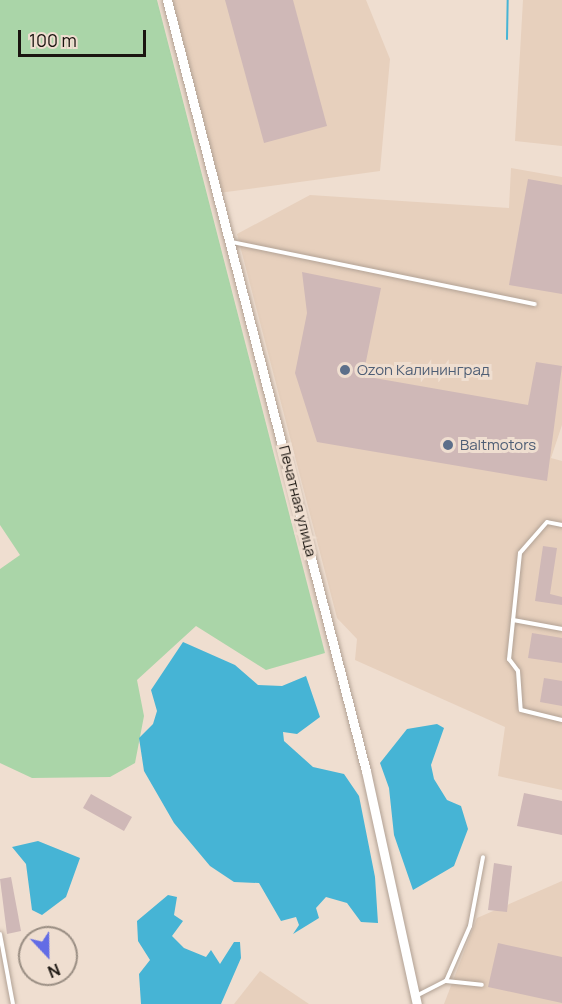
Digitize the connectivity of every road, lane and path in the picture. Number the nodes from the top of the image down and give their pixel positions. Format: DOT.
graph roads {
  1 [pos="167,0"];
  2 [pos="232,242"];
  3 [pos="535,304"];
  4 [pos="562,525"];
  5 [pos="513,620"];
  6 [pos="562,629"];
  7 [pos="562,720"];
  8 [pos="483,858"];
  9 [pos="0,934"];
  10 [pos="446,981"];
  11 [pos="482,985"];
  12 [pos="416,1000"];
  13 [pos="14,1004"];
  1 -- 2 [label="street, Печатная улица"];
  2 -- 3 [label="lane"];
  2 -- 12 [label="street, Печатная улица"];
  4 -- 5 [label="lane"];
  5 -- 6 [label="lane"];
  5 -- 7 [label="lane"];
  8 -- 10 [label="lane"];
  9 -- 13 [label="lane"];
  10 -- 11 [label="lane"];
  10 -- 12 [label="lane"];
}
